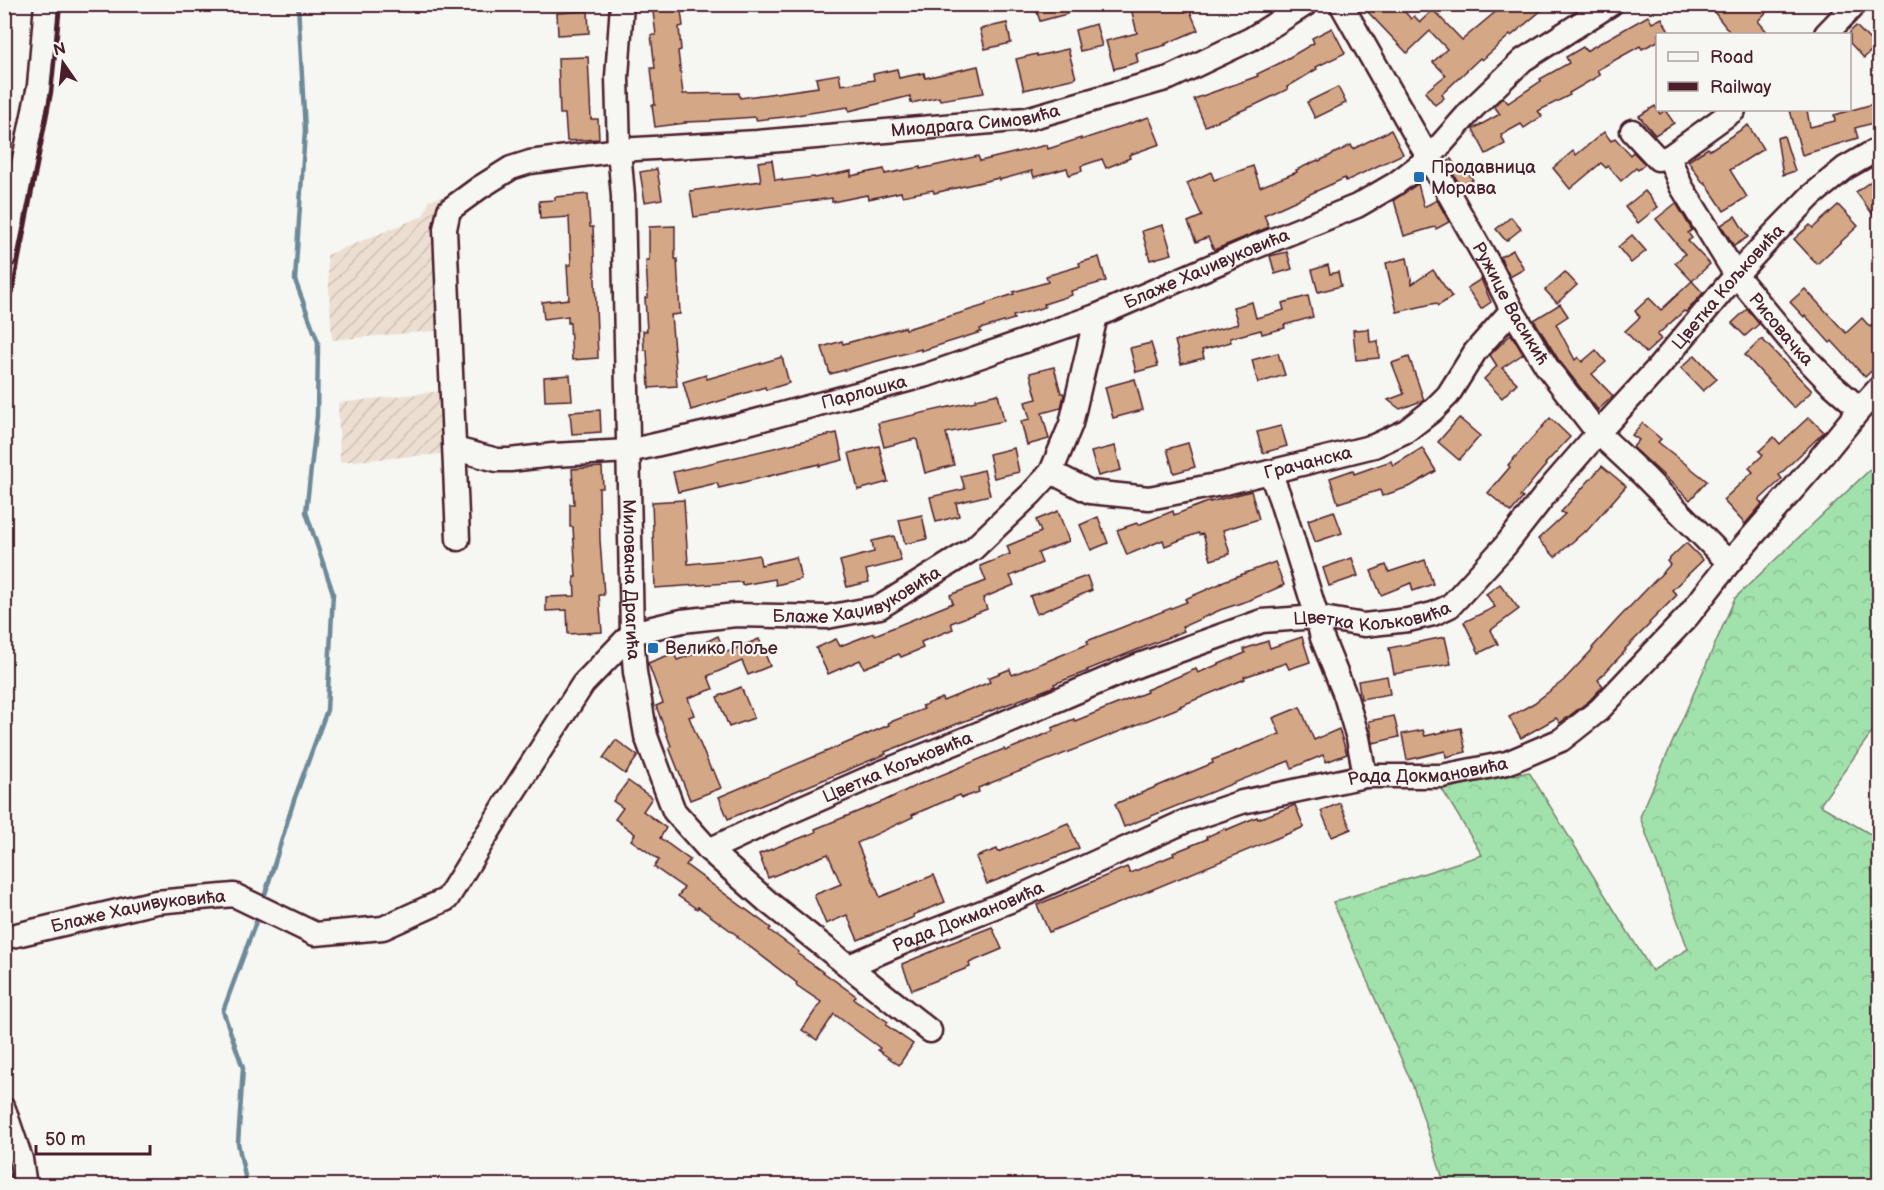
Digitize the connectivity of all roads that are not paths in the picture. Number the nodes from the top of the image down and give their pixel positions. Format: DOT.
graph roads {
  1 [pos="46,4"];
  2 [pos="622,4"];
  3 [pos="1306,4"];
  4 [pos="1341,4"];
  5 [pos="1611,4"];
  6 [pos="1842,9"];
  7 [pos="1827,33"];
  8 [pos="1733,111"];
  9 [pos="1632,131"];
  10 [pos="1880,148"];
  11 [pos="619,150"];
  12 [pos="1429,158"];
  13 [pos="1669,158"];
  14 [pos="4,257"];
  15 [pos="1736,275"];
  16 [pos="1512,310"];
  17 [pos="1096,316"];
  18 [pos="1880,387"];
  19 [pos="1860,409"];
  20 [pos="1598,433"];
  21 [pos="455,449"];
  22 [pos="628,451"];
  23 [pos="1051,472"];
  24 [pos="1270,472"];
  25 [pos="459,539"];
  26 [pos="1729,563"];
  27 [pos="1317,617"];
  28 [pos="632,633"];
  29 [pos="1365,776"];
  30 [pos="709,850"];
  31 [pos="7,935"];
  32 [pos="849,966"];
  33 [pos="930,1031"];
  34 [pos="4,1109"];
  35 [pos="25,1185"];
  1 -- 14 [label="street"];
  2 -- 11 [label="street, Милована Драгића"];
  3 -- 11 [label="street, Миодрага Симовића"];
  4 -- 12 [label="street, Ружице Васикић"];
  5 -- 12 [label="street, Блаже Хаџивуковића"];
  6 -- 7 [label="street"];
  8 -- 13 [label="street"];
  9 -- 13 [label="street"];
  10 -- 15 [label="street, Цветка Кољковића"];
  11 -- 21 [label="street, Миодрага Симовића"];
  11 -- 22 [label="street, Милована Драгића"];
  12 -- 16 [label="street, Ружице Васикић"];
  12 -- 17 [label="street, Блаже Хаџивуковића"];
  13 -- 15 [label="street, Рисовачка"];
  15 -- 19 [label="street, Рисовачка"];
  15 -- 20 [label="street, Цветка Кољковића"];
  16 -- 20 [label="street, Ружице Васикић"];
  16 -- 24 [label="street, Грачанска"];
  17 -- 22 [label="street, Парлошка"];
  17 -- 23 [label="street, Блаже Хаџивуковића"];
  18 -- 19 [label="street, Рада Докмановића"];
  19 -- 26 [label="street, Рада Докмановића"];
  20 -- 26 [label="street, Ружице Васикић"];
  20 -- 27 [label="street, Цветка Кољковића"];
  21 -- 22 [label="street, Парлошка"];
  21 -- 25 [label="street"];
  22 -- 28 [label="street, Милована Драгића"];
  23 -- 24 [label="street, Грачанска"];
  23 -- 28 [label="street, Блаже Хаџивуковића"];
  24 -- 27 [label="street"];
  26 -- 29 [label="street, Рада Докмановића"];
  27 -- 29 [label="street"];
  27 -- 30 [label="street, Цветка Кољковића"];
  28 -- 30 [label="street, Милована Драгића"];
  28 -- 31 [label="street, Блаже Хаџивуковића"];
  29 -- 32 [label="street, Рада Докмановића"];
  30 -- 32 [label="street, Милована Драгића"];
  32 -- 33 [label="street, Милована Драгића"];
  34 -- 35 [label="street"];
}
